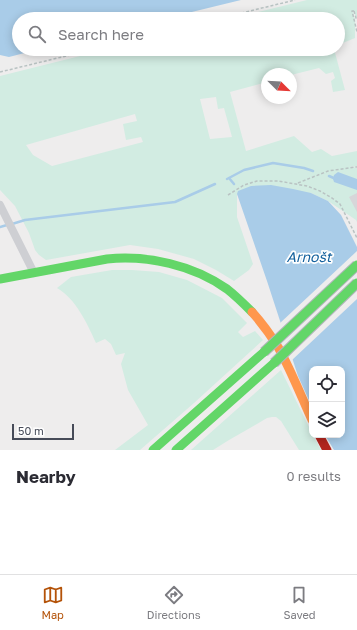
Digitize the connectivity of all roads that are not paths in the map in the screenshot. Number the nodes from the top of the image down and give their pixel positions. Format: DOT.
graph roads {
  1 [pos="0,206"];
  2 [pos="357,266"];
  3 [pos="34,273"];
  4 [pos="0,279"];
  5 [pos="357,283"];
  6 [pos="309,414"];
  7 [pos="321,438"];
  8 [pos="153,450"];
  9 [pos="176,450"];
  10 [pos="327,450"];
  1 -- 3 [label="street"];
  2 -- 8 [label="main road, bridge"];
  3 -- 4 [label="main road"];
  3 -- 6 [label="main road"];
  5 -- 9 [label="main road, bridge"];
  7 -- 10 [label="main road"];
}
